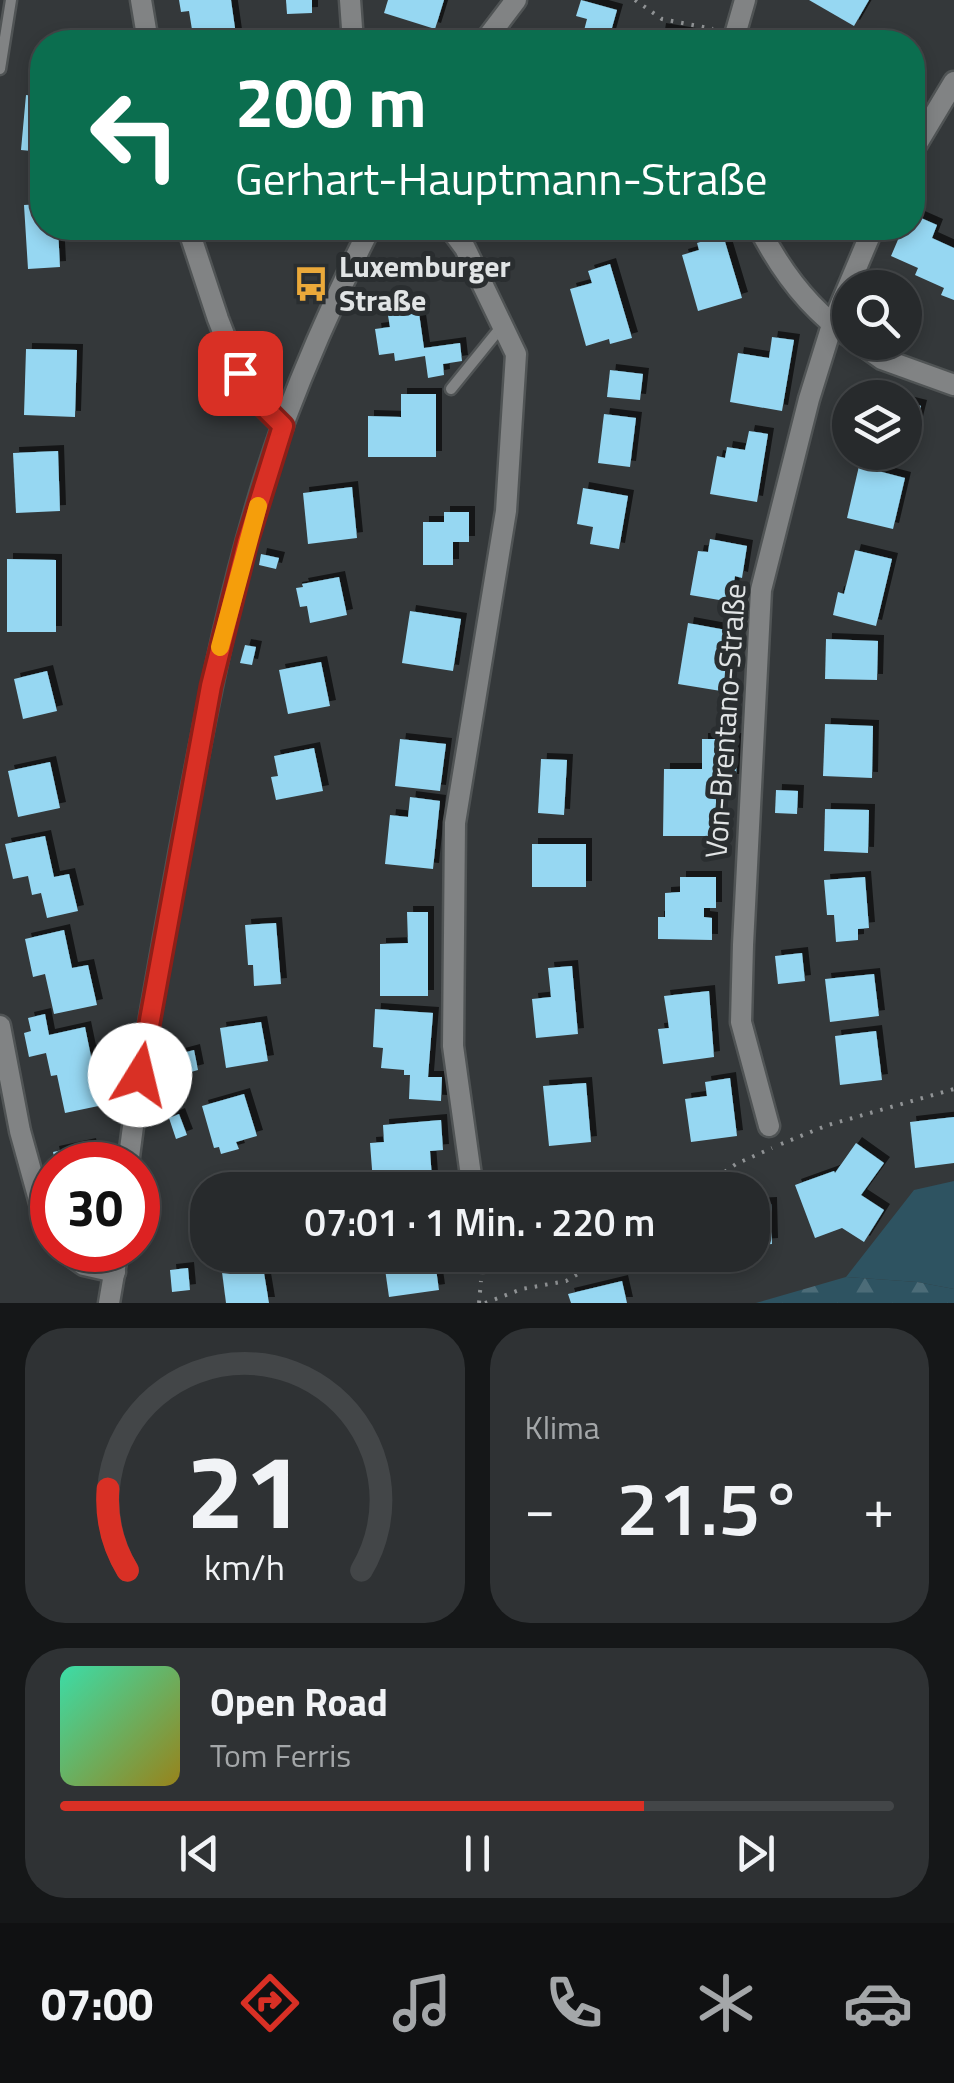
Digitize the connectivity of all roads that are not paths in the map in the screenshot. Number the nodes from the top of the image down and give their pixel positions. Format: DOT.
graph roads {
  1 [pos="11,0"];
  2 [pos="142,0"];
  3 [pos="350,0"];
  4 [pos="516,0"];
  5 [pos="744,0"];
  6 [pos="146,30"];
  7 [pos="351,30"];
  8 [pos="493,30"];
  9 [pos="736,30"];
  10 [pos="0,69"];
  11 [pos="954,82"];
  12 [pos="925,130"];
  13 [pos="192,240"];
  14 [pos="364,240"];
  15 [pos="459,240"];
  16 [pos="765,240"];
  17 [pos="869,240"];
  18 [pos="860,270"];
  19 [pos="832,322"];
  20 [pos="502,326"];
  21 [pos="832,350"];
  22 [pos="885,360"];
  23 [pos="954,385"];
  24 [pos="451,390"];
  25 [pos="283,426"];
  26 [pos="0,1026"];
  27 [pos="769,1126"];
  28 [pos="131,1142"];
  29 [pos="30,1167"];
  30 [pos="470,1172"];
  31 [pos="115,1272"];
  32 [pos="110,1303"];
  1 -- 10 [label="lane"];
  2 -- 6 [label="street"];
  3 -- 7 [label="street"];
  4 -- 8 [label="street"];
  5 -- 9 [label="street"];
  11 -- 12 [label="street"];
  13 -- 25 [label="street"];
  14 -- 25 [label="street"];
  15 -- 20 [label="street"];
  16 -- 19 [label="street"];
  17 -- 18 [label="street, Von-Brentano-Straße"];
  20 -- 24 [label="lane"];
  20 -- 30 [label="street"];
  21 -- 27 [label="street, Von-Brentano-Straße"];
  22 -- 23 [label="street"];
  25 -- 28 [label="street"];
  26 -- 29 [label="street"];
  31 -- 32 [label="street"];
}
